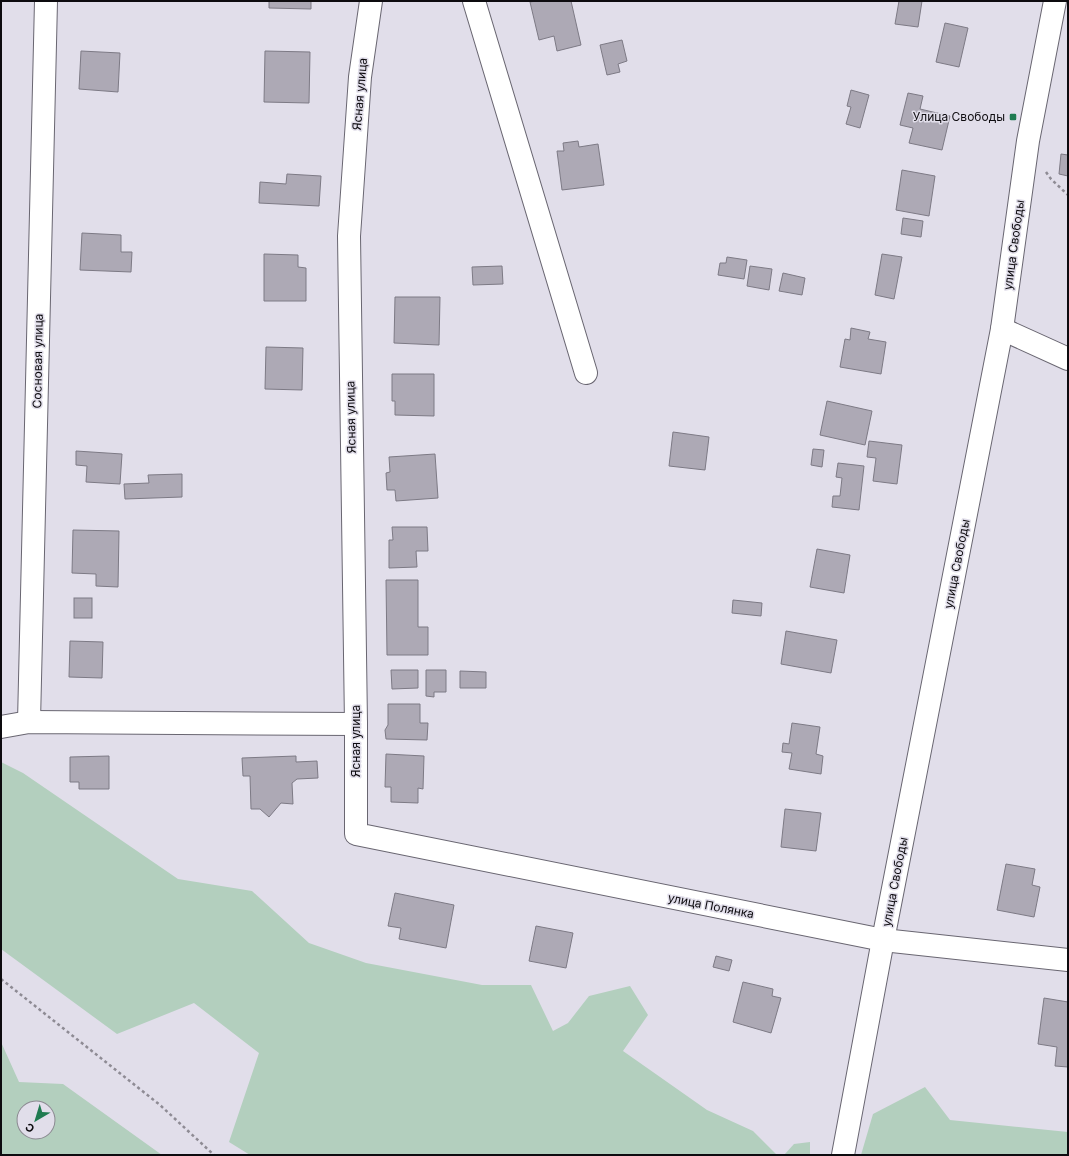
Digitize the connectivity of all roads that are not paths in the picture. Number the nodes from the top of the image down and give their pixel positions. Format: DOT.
graph roads {
  1 [pos="46,1"];
  2 [pos="371,1"];
  3 [pos="474,1"];
  4 [pos="1056,1"];
  5 [pos="1002,328"];
  6 [pos="1068,359"];
  7 [pos="586,373"];
  8 [pos="29,722"];
  9 [pos="356,724"];
  10 [pos="1,727"];
  11 [pos="356,834"];
  12 [pos="883,940"];
  13 [pos="1068,960"];
  14 [pos="843,1155"];
  1 -- 8 [label="street, Сосновая улица"];
  2 -- 9 [label="street, Ясная улица"];
  3 -- 7 [label="street"];
  4 -- 5 [label="street, улица Свободы"];
  5 -- 6 [label="street"];
  5 -- 12 [label="street, улица Свободы"];
  8 -- 9 [label="street"];
  8 -- 10 [label="street"];
  9 -- 11 [label="street, Ясная улица"];
  11 -- 12 [label="street, улица Полянка"];
  12 -- 13 [label="street, улица Полянка"];
  12 -- 14 [label="street, улица Свободы"];
}
